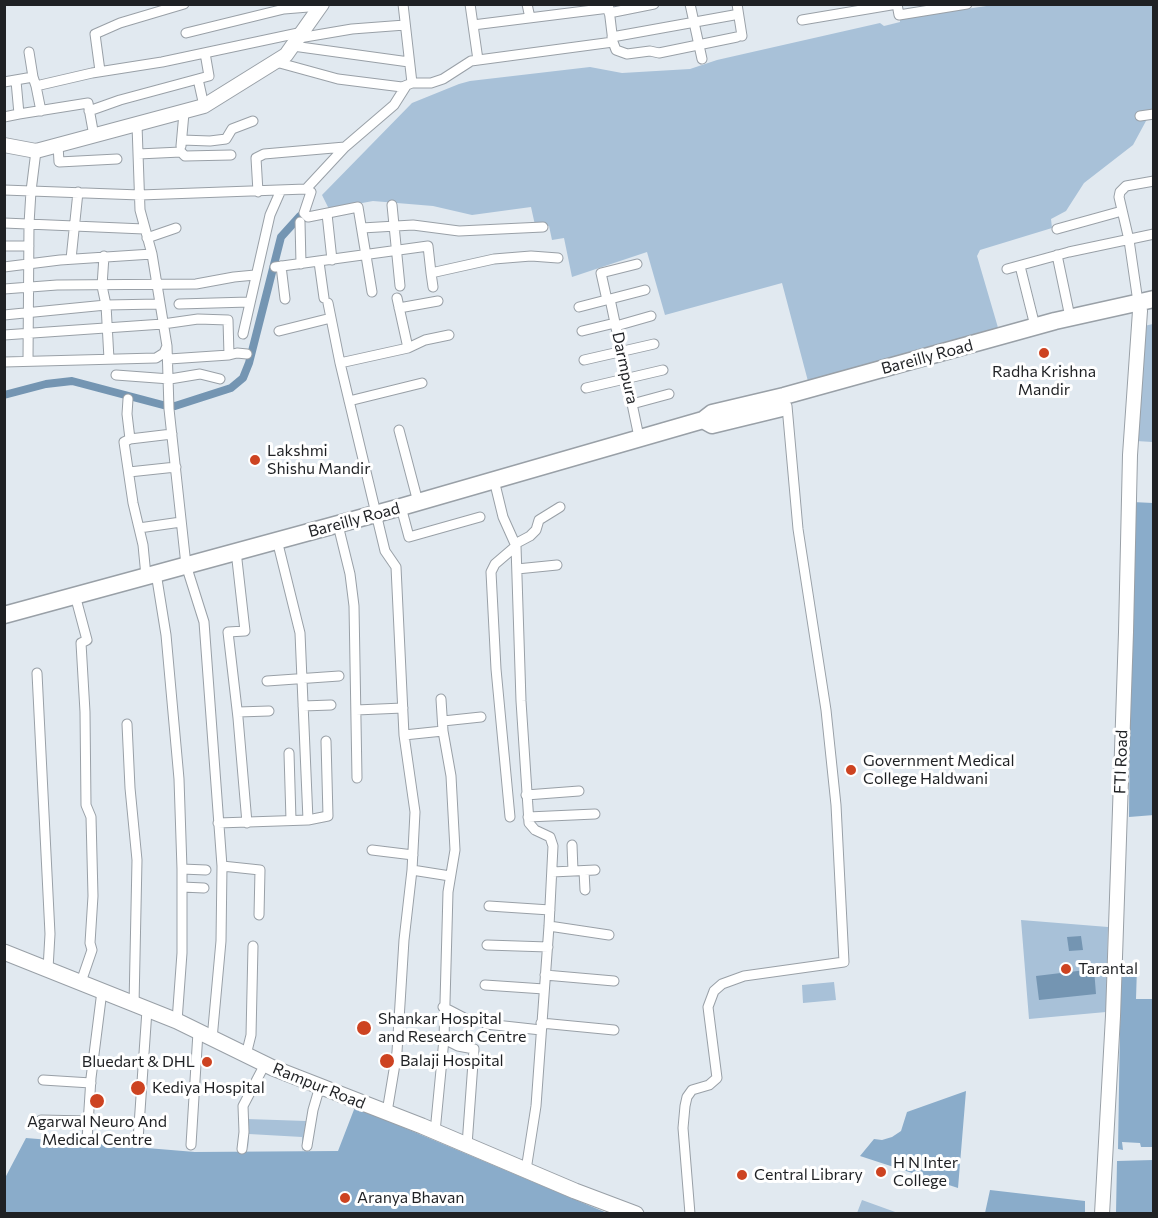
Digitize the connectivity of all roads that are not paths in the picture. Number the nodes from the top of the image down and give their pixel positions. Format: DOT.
graph roads {
  1 [pos="184,4"];
  2 [pos="403,4"];
  3 [pos="470,4"];
  4 [pos="527,4"];
  5 [pos="654,4"];
  6 [pos="690,4"];
  7 [pos="737,4"];
  8 [pos="897,4"];
  9 [pos="967,4"];
  10 [pos="324,6"];
  11 [pos="286,7"];
  12 [pos="581,8"];
  13 [pos="558,9"];
  14 [pos="609,9"];
  15 [pos="734,15"];
  16 [pos="530,18"];
  17 [pos="802,20"];
  18 [pos="694,23"];
  19 [pos="473,25"];
  20 [pos="405,26"];
  21 [pos="186,33"];
  22 [pos="298,39"];
  23 [pos="613,40"];
  24 [pos="699,45"];
  25 [pos="29,52"];
  26 [pos="205,53"];
  27 [pos="702,59"];
  28 [pos="478,60"];
  29 [pos="276,62"];
  30 [pos="409,62"];
  31 [pos="100,71"];
  32 [pos="198,79"];
  33 [pos="16,81"];
  34 [pos="4,82"];
  35 [pos="34,82"];
  36 [pos="409,84"];
  37 [pos="204,106"];
  38 [pos="41,111"];
  39 [pos="89,111"];
  40 [pos="184,113"];
  41 [pos="19,114"];
  42 [pos="1154,114"];
  43 [pos="1140,116"];
  44 [pos="4,117"];
  45 [pos="253,121"];
  46 [pos="137,125"];
  47 [pos="94,136"];
  48 [pos="182,141"];
  49 [pos="58,145"];
  50 [pos="4,146"];
  51 [pos="345,147"];
  52 [pos="36,151"];
  53 [pos="181,152"];
  54 [pos="138,154"];
  55 [pos="231,155"];
  56 [pos="117,159"];
  57 [pos="1154,181"];
  58 [pos="306,189"];
  59 [pos="4,190"];
  60 [pos="30,190"];
  61 [pos="281,190"];
  62 [pos="78,192"];
  63 [pos="258,192"];
  64 [pos="140,195"];
  65 [pos="392,205"];
  66 [pos="1122,211"];
  67 [pos="327,214"];
  68 [pos="300,222"];
  69 [pos="4,223"];
  70 [pos="29,224"];
  71 [pos="394,225"];
  72 [pos="75,226"];
  73 [pos="543,227"];
  74 [pos="176,228"];
  75 [pos="362,228"];
  76 [pos="1058,229"];
  77 [pos="145,234"];
  78 [pos="1154,234"];
  79 [pos="1129,240"];
  80 [pos="4,246"];
  81 [pos="29,246"];
  82 [pos="428,246"];
  83 [pos="440,246"];
  84 [pos="397,250"];
  85 [pos="152,254"];
  86 [pos="367,254"];
  87 [pos="1057,255"];
  88 [pos="104,256"];
  89 [pos="558,258"];
  90 [pos="71,259"];
  91 [pos="332,260"];
  92 [pos="319,262"];
  93 [pos="28,263"];
  94 [pos="302,264"];
  95 [pos="637,264"];
  96 [pos="1020,266"];
  97 [pos="4,267"];
  98 [pos="1007,269"];
  99 [pos="431,273"];
  100 [pos="255,275"];
  101 [pos="156,284"];
  102 [pos="28,286"];
  103 [pos="102,286"];
  104 [pos="400,286"];
  105 [pos="433,287"];
  106 [pos="4,289"];
  107 [pos="645,290"];
  108 [pos="372,292"];
  109 [pos="285,299"];
  110 [pos="609,300"];
  111 [pos="438,301"];
  112 [pos="249,302"];
  113 [pos="209,303"];
  114 [pos="159,304"];
  115 [pos="179,304"];
  116 [pos="106,305"];
  117 [pos="1146,305"];
  118 [pos="579,307"];
  119 [pos="29,312"];
  120 [pos="4,315"];
  121 [pos="651,316"];
  122 [pos="1070,317"];
  123 [pos="331,318"];
  124 [pos="209,320"];
  125 [pos="163,324"];
  126 [pos="616,325"];
  127 [pos="1035,327"];
  128 [pos="107,328"];
  129 [pos="279,331"];
  130 [pos="582,331"];
  131 [pos="29,333"];
  132 [pos="243,334"];
  133 [pos="4,335"];
  134 [pos="449,335"];
  135 [pos="654,344"];
  136 [pos="167,346"];
  137 [pos="408,348"];
  138 [pos="621,352"];
  139 [pos="247,354"];
  140 [pos="229,355"];
  141 [pos="109,359"];
  142 [pos="169,359"];
  143 [pos="584,360"];
  144 [pos="28,361"];
  145 [pos="4,362"];
  146 [pos="340,363"];
  147 [pos="663,370"];
  148 [pos="116,375"];
  149 [pos="170,379"];
  150 [pos="220,379"];
  151 [pos="627,379"];
  152 [pos="422,383"];
  153 [pos="586,388"];
  154 [pos="669,394"];
  155 [pos="128,399"];
  156 [pos="349,401"];
  157 [pos="785,401"];
  158 [pos="632,404"];
  159 [pos="399,430"];
  160 [pos="172,434"];
  161 [pos="639,437"];
  162 [pos="130,439"];
  163 [pos="176,467"];
  164 [pos="129,472"];
  165 [pos="494,480"];
  166 [pos="418,502"];
  167 [pos="401,507"];
  168 [pos="560,507"];
  169 [pos="377,514"];
  170 [pos="480,517"];
  171 [pos="181,522"];
  172 [pos="338,525"];
  173 [pos="139,528"];
  174 [pos="278,540"];
  175 [pos="516,545"];
  176 [pos="236,551"];
  177 [pos="186,565"];
  178 [pos="557,565"];
  179 [pos="517,569"];
  180 [pos="151,574"];
  181 [pos="75,595"];
  182 [pos="4,615"];
  183 [pos="38,673"];
  184 [pos="339,676"];
  185 [pos="302,679"];
  186 [pos="267,681"];
  187 [pos="441,699"];
  188 [pos="331,705"];
  189 [pos="303,706"];
  190 [pos="403,708"];
  191 [pos="356,710"];
  192 [pos="269,711"];
  193 [pos="238,712"];
  194 [pos="481,717"];
  195 [pos="127,724"];
  196 [pos="443,726"];
  197 [pos="404,735"];
  198 [pos="326,741"];
  199 [pos="289,753"];
  200 [pos="357,778"];
  201 [pos="579,791"];
  202 [pos="526,795"];
  203 [pos="595,814"];
  204 [pos="528,817"];
  205 [pos="510,818"];
  206 [pos="291,820"];
  207 [pos="308,820"];
  208 [pos="247,823"];
  209 [pos="218,824"];
  210 [pos="572,845"];
  211 [pos="372,850"];
  212 [pos="413,855"];
  213 [pos="222,866"];
  214 [pos="182,869"];
  215 [pos="206,870"];
  216 [pos="412,870"];
  217 [pos="595,870"];
  218 [pos="573,871"];
  219 [pos="584,871"];
  220 [pos="552,872"];
  221 [pos="450,876"];
  222 [pos="183,887"];
  223 [pos="204,888"];
  224 [pos="585,890"];
  225 [pos="489,906"];
  226 [pos="550,910"];
  227 [pos="259,915"];
  228 [pos="549,926"];
  229 [pos="609,934"];
  230 [pos="487,945"];
  231 [pos="253,946"];
  232 [pos="548,947"];
  233 [pos="4,952"];
  234 [pos="48,969"];
  235 [pos="545,975"];
  236 [pos="614,981"];
  237 [pos="81,982"];
  238 [pos="485,985"];
  239 [pos="544,989"];
  240 [pos="102,991"];
  241 [pos="141,1007"];
  242 [pos="443,1007"];
  243 [pos="177,1021"];
  244 [pos="470,1021"];
  245 [pos="486,1024"];
  246 [pos="541,1026"];
  247 [pos="614,1030"];
  248 [pos="198,1032"];
  249 [pos="212,1039"];
  250 [pos="444,1039"];
  251 [pos="246,1055"];
  252 [pos="265,1064"];
  253 [pos="43,1080"];
  254 [pos="91,1083"];
  255 [pos="320,1086"];
  256 [pos="387,1112"];
  257 [pos="41,1120"];
  258 [pos="88,1121"];
  259 [pos="435,1132"];
  260 [pos="87,1140"];
  261 [pos="138,1140"];
  262 [pos="191,1145"];
  263 [pos="467,1145"];
  264 [pos="307,1146"];
  265 [pos="242,1149"];
  266 [pos="526,1170"];
  267 [pos="636,1214"];
  268 [pos="690,1214"];
  269 [pos="1102,1214"];
  1 -- 31 [label="street"];
  2 -- 20 [label="street"];
  3 -- 19 [label="street"];
  4 -- 16 [label="street"];
  5 -- 14 [label="street"];
  6 -- 18 [label="street"];
  7 -- 24 [label="street"];
  8 -- 9 [label="street"];
  8 -- 17 [label="street"];
  10 -- 11 [label="street"];
  10 -- 22 [label="main road"];
  11 -- 21 [label="street"];
  12 -- 13 [label="street"];
  12 -- 14 [label="street"];
  13 -- 16 [label="street"];
  14 -- 23 [label="street"];
  15 -- 18 [label="street"];
  16 -- 19 [label="street"];
  18 -- 23 [label="street"];
  18 -- 24 [label="street"];
  19 -- 28 [label="street"];
  20 -- 22 [label="street"];
  20 -- 30 [label="street"];
  22 -- 26 [label="street"];
  22 -- 29 [label="main road"];
  22 -- 30 [label="street"];
  23 -- 24 [label="street"];
  23 -- 28 [label="street"];
  24 -- 27 [label="street"];
  25 -- 35 [label="street"];
  26 -- 31 [label="street"];
  26 -- 32 [label="street"];
  28 -- 36 [label="street"];
  29 -- 36 [label="street"];
  29 -- 37 [label="main road"];
  30 -- 36 [label="street"];
  31 -- 35 [label="street"];
  32 -- 37 [label="street"];
  32 -- 39 [label="street"];
  33 -- 34 [label="street"];
  33 -- 35 [label="street"];
  33 -- 41 [label="street"];
  35 -- 38 [label="street"];
  36 -- 51 [label="street"];
  37 -- 40 [label="main road"];
  38 -- 39 [label="street"];
  38 -- 41 [label="street"];
  39 -- 47 [label="street"];
  40 -- 46 [label="main road"];
  40 -- 48 [label="street"];
  41 -- 44 [label="street"];
  42 -- 43 [label="street"];
  45 -- 48 [label="street"];
  46 -- 47 [label="main road"];
  46 -- 54 [label="street"];
  47 -- 49 [label="main road"];
  48 -- 53 [label="street"];
  49 -- 52 [label="main road"];
  49 -- 56 [label="street"];
  50 -- 52 [label="main road"];
  51 -- 58 [label="street"];
  51 -- 63 [label="street"];
  52 -- 60 [label="street"];
  53 -- 54 [label="street"];
  53 -- 55 [label="street"];
  54 -- 64 [label="street"];
  57 -- 66 [label="street"];
  58 -- 61 [label="street"];
  58 -- 67 [label="street"];
  59 -- 60 [label="street"];
  60 -- 62 [label="street"];
  60 -- 70 [label="street"];
  61 -- 63 [label="street"];
  61 -- 100 [label="street"];
  62 -- 64 [label="street"];
  62 -- 72 [label="street"];
  63 -- 64 [label="street"];
  64 -- 77 [label="street"];
  65 -- 71 [label="street"];
  66 -- 76 [label="street"];
  66 -- 79 [label="street"];
  67 -- 75 [label="street"];
  67 -- 91 [label="street"];
  68 -- 94 [label="street"];
  69 -- 70 [label="street"];
  70 -- 72 [label="street"];
  70 -- 81 [label="street"];
  71 -- 73 [label="street"];
  71 -- 75 [label="street"];
  71 -- 84 [label="street"];
  72 -- 77 [label="street"];
  72 -- 90 [label="street"];
  74 -- 77 [label="street"];
  75 -- 86 [label="street"];
  77 -- 85 [label="street"];
  78 -- 79 [label="street"];
  79 -- 87 [label="street"];
  79 -- 117 [label="street"];
  80 -- 81 [label="street"];
  81 -- 93 [label="street"];
  82 -- 83 [label="street"];
  82 -- 84 [label="street"];
  82 -- 99 [label="street"];
  84 -- 86 [label="street"];
  84 -- 104 [label="street"];
  85 -- 88 [label="street"];
  85 -- 101 [label="street"];
  86 -- 91 [label="street"];
  86 -- 108 [label="street"];
  87 -- 96 [label="street"];
  87 -- 122 [label="street"];
  88 -- 90 [label="street"];
  88 -- 103 [label="street"];
  89 -- 99 [label="street"];
  90 -- 93 [label="street"];
  91 -- 92 [label="street"];
  92 -- 94 [label="street"];
  92 -- 123 [label="street"];
  93 -- 97 [label="street"];
  93 -- 102 [label="street"];
  94 -- 109 [label="street"];
  95 -- 110 [label="street, Darmpura"];
  96 -- 98 [label="street"];
  96 -- 127 [label="street"];
  99 -- 105 [label="street"];
  100 -- 101 [label="street"];
  100 -- 112 [label="street"];
  101 -- 103 [label="street"];
  101 -- 114 [label="street"];
  102 -- 103 [label="street"];
  102 -- 106 [label="street"];
  102 -- 119 [label="street"];
  103 -- 116 [label="street"];
  107 -- 110 [label="street"];
  110 -- 118 [label="street"];
  110 -- 126 [label="street, Darmpura"];
  111 -- 137 [label="street"];
  112 -- 113 [label="street"];
  112 -- 132 [label="street"];
  113 -- 115 [label="street"];
  113 -- 124 [label="street"];
  114 -- 116 [label="street"];
  114 -- 125 [label="street"];
  116 -- 119 [label="street"];
  116 -- 128 [label="street"];
  117 -- 122 [label="highway, Bareilly Road"];
  117 -- 157 [label="highway, Bareilly Road"];
  117 -- 269 [label="main road, FTI Road"];
  119 -- 120 [label="street"];
  119 -- 131 [label="street"];
  121 -- 126 [label="street"];
  122 -- 127 [label="highway, Bareilly Road"];
  123 -- 129 [label="street"];
  123 -- 146 [label="street"];
  124 -- 125 [label="street"];
  124 -- 140 [label="street"];
  125 -- 128 [label="street"];
  125 -- 136 [label="street"];
  126 -- 130 [label="street"];
  126 -- 138 [label="street, Darmpura"];
  127 -- 157 [label="highway, Bareilly Road"];
  128 -- 131 [label="street"];
  128 -- 141 [label="street"];
  131 -- 133 [label="street"];
  131 -- 144 [label="street"];
  134 -- 137 [label="street"];
  135 -- 138 [label="street"];
  136 -- 141 [label="street"];
  136 -- 142 [label="street"];
  137 -- 146 [label="street"];
  138 -- 143 [label="street"];
  138 -- 151 [label="street, Darmpura"];
  139 -- 140 [label="street"];
  140 -- 142 [label="street"];
  141 -- 144 [label="street"];
  142 -- 149 [label="street"];
  144 -- 145 [label="street"];
  146 -- 156 [label="street"];
  147 -- 151 [label="street"];
  148 -- 149 [label="street"];
  149 -- 150 [label="street"];
  149 -- 160 [label="street"];
  151 -- 153 [label="street"];
  151 -- 158 [label="street, Darmpura"];
  152 -- 156 [label="street"];
  154 -- 158 [label="street"];
  155 -- 162 [label="street"];
  156 -- 169 [label="street"];
  157 -- 161 [label="highway, Bareilly Road"];
  157 -- 268 [label="street"];
  158 -- 161 [label="street, Darmpura"];
  159 -- 166 [label="street"];
  160 -- 162 [label="street"];
  160 -- 163 [label="street"];
  161 -- 165 [label="highway, Bareilly Road"];
  162 -- 164 [label="street"];
  163 -- 164 [label="street"];
  163 -- 171 [label="street"];
  164 -- 173 [label="street"];
  165 -- 166 [label="highway, Bareilly Road"];
  165 -- 175 [label="street"];
  166 -- 167 [label="highway, Bareilly Road"];
  167 -- 169 [label="highway, Bareilly Road"];
  167 -- 170 [label="street"];
  168 -- 175 [label="street"];
  169 -- 172 [label="highway, Bareilly Road"];
  169 -- 190 [label="street"];
  171 -- 173 [label="street"];
  171 -- 177 [label="street"];
  172 -- 174 [label="highway, Bareilly Road"];
  172 -- 191 [label="street"];
  173 -- 180 [label="street"];
  174 -- 176 [label="highway, Bareilly Road"];
  174 -- 185 [label="street"];
  175 -- 179 [label="street"];
  175 -- 205 [label="street"];
  176 -- 177 [label="highway, Bareilly Road"];
  176 -- 193 [label="street"];
  177 -- 180 [label="highway, Bareilly Road"];
  177 -- 209 [label="street"];
  178 -- 179 [label="street"];
  179 -- 202 [label="street"];
  180 -- 181 [label="highway, Bareilly Road"];
  180 -- 214 [label="street"];
  181 -- 182 [label="highway, Bareilly Road"];
  181 -- 237 [label="street"];
  183 -- 234 [label="street"];
  184 -- 185 [label="street"];
  185 -- 186 [label="street"];
  185 -- 189 [label="street"];
  187 -- 196 [label="street"];
  188 -- 189 [label="street"];
  189 -- 207 [label="street"];
  190 -- 191 [label="street"];
  190 -- 197 [label="street"];
  191 -- 200 [label="street"];
  192 -- 193 [label="street"];
  193 -- 208 [label="street"];
  194 -- 196 [label="street"];
  195 -- 241 [label="street"];
  196 -- 197 [label="street"];
  196 -- 221 [label="street"];
  197 -- 212 [label="street"];
  198 -- 207 [label="street"];
  199 -- 206 [label="street"];
  201 -- 202 [label="street"];
  202 -- 204 [label="street"];
  203 -- 204 [label="street"];
  204 -- 220 [label="street"];
  206 -- 207 [label="street"];
  206 -- 208 [label="street"];
  208 -- 209 [label="street"];
  209 -- 213 [label="street"];
  210 -- 218 [label="street"];
  211 -- 212 [label="street"];
  212 -- 216 [label="street"];
  213 -- 227 [label="street"];
  213 -- 249 [label="street"];
  214 -- 215 [label="street"];
  214 -- 222 [label="street"];
  216 -- 221 [label="street"];
  216 -- 256 [label="street"];
  217 -- 219 [label="street"];
  218 -- 219 [label="street"];
  218 -- 220 [label="street"];
  219 -- 224 [label="street"];
  220 -- 226 [label="street"];
  221 -- 242 [label="street"];
  222 -- 223 [label="street"];
  222 -- 243 [label="street"];
  225 -- 226 [label="street"];
  226 -- 228 [label="street"];
  228 -- 229 [label="street"];
  228 -- 232 [label="street"];
  230 -- 232 [label="street"];
  231 -- 251 [label="street"];
  232 -- 235 [label="street"];
  233 -- 234 [label="main road, Rampur Road"];
  234 -- 237 [label="main road, Rampur Road"];
  235 -- 236 [label="street"];
  235 -- 239 [label="street"];
  237 -- 240 [label="main road, Rampur Road"];
  238 -- 239 [label="street"];
  239 -- 246 [label="street"];
  240 -- 241 [label="main road, Rampur Road"];
  240 -- 254 [label="street"];
  241 -- 243 [label="main road, Rampur Road"];
  241 -- 261 [label="street"];
  242 -- 244 [label="street"];
  242 -- 250 [label="street"];
  243 -- 248 [label="main road, Rampur Road"];
  245 -- 246 [label="street"];
  246 -- 247 [label="street"];
  246 -- 266 [label="street"];
  248 -- 249 [label="main road, Rampur Road"];
  248 -- 262 [label="street"];
  249 -- 251 [label="main road, Rampur Road"];
  250 -- 259 [label="street"];
  250 -- 263 [label="street"];
  251 -- 252 [label="main road, Rampur Road"];
  252 -- 255 [label="main road, Rampur Road"];
  252 -- 265 [label="street"];
  253 -- 254 [label="street"];
  254 -- 258 [label="street"];
  255 -- 256 [label="main road, Rampur Road"];
  255 -- 264 [label="street"];
  256 -- 259 [label="main road, Rampur Road"];
  257 -- 258 [label="street"];
  258 -- 260 [label="street"];
  259 -- 263 [label="main road, Rampur Road"];
  263 -- 266 [label="main road, Rampur Road"];
  266 -- 267 [label="main road, Rampur Road"];
}
